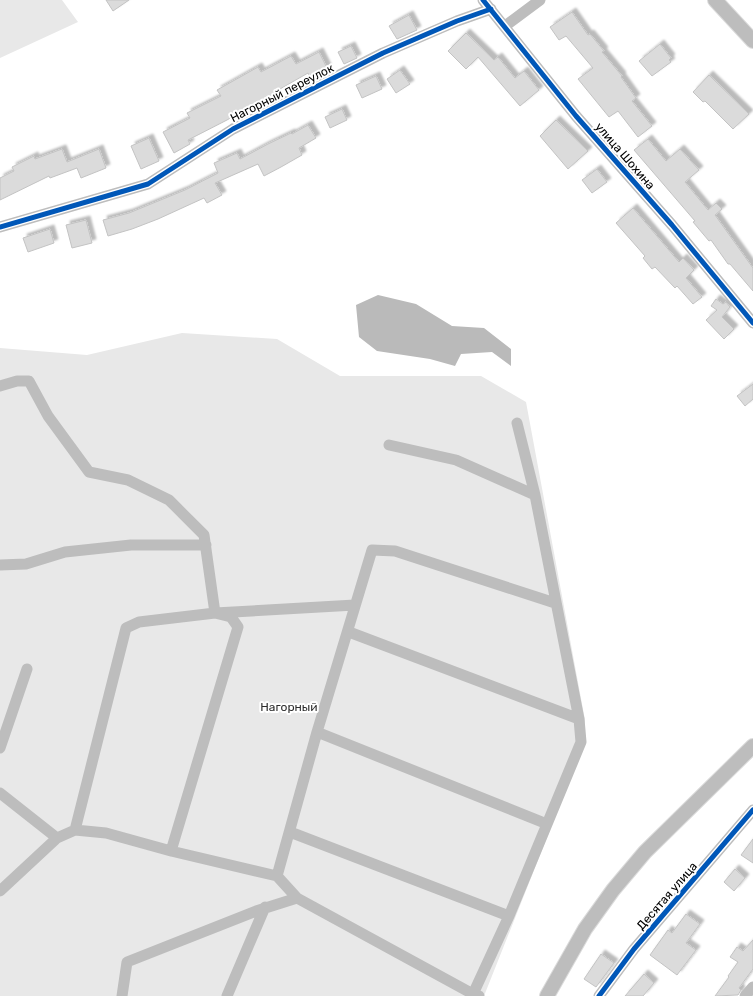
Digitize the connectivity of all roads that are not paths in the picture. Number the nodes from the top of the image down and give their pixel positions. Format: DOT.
graph roads {
  1 [pos="540,0"];
  2 [pos="715,0"];
  3 [pos="487,4"];
  4 [pos="505,26"];
  5 [pos="753,41"];
  6 [pos="0,227"];
  7 [pos="753,323"];
  8 [pos="0,386"];
  9 [pos="517,423"];
  10 [pos="389,445"];
  11 [pos="535,495"];
  12 [pos="206,545"];
  13 [pos="0,565"];
  14 [pos="555,603"];
  15 [pos="355,606"];
  16 [pos="215,613"];
  17 [pos="349,632"];
  18 [pos="27,668"];
  19 [pos="579,719"];
  20 [pos="318,732"];
  21 [pos="753,746"];
  22 [pos="0,748"];
  23 [pos="0,793"];
  24 [pos="753,810"];
  25 [pos="547,824"];
  26 [pos="75,830"];
  27 [pos="290,832"];
  28 [pos="57,838"];
  29 [pos="172,851"];
  30 [pos="277,876"];
  31 [pos="0,891"];
  32 [pos="297,898"];
  33 [pos="265,907"];
  34 [pos="509,916"];
  35 [pos="753,987"];
  36 [pos="475,995"];
  37 [pos="122,996"];
  38 [pos="227,996"];
  39 [pos="547,996"];
  40 [pos="598,996"];
  41 [pos="745,996"];
  1 -- 4 [label="street"];
  2 -- 5 [label="main road"];
  3 -- 4 [label="street, улица Шохина"];
  3 -- 6 [label="street, Нагорный переулок"];
  4 -- 7 [label="street, улица Шохина"];
  8 -- 12 [label="street"];
  9 -- 11 [label="street"];
  10 -- 11 [label="street"];
  11 -- 14 [label="street"];
  12 -- 13 [label="street"];
  12 -- 16 [label="street"];
  14 -- 15 [label="street"];
  14 -- 19 [label="street"];
  15 -- 16 [label="street"];
  15 -- 17 [label="street"];
  16 -- 26 [label="street"];
  16 -- 29 [label="street"];
  17 -- 19 [label="street"];
  17 -- 20 [label="street"];
  18 -- 22 [label="street"];
  19 -- 25 [label="street"];
  20 -- 25 [label="street"];
  20 -- 27 [label="street"];
  21 -- 39 [label="main road"];
  23 -- 28 [label="street"];
  24 -- 40 [label="street, Десятая улица"];
  25 -- 34 [label="street"];
  26 -- 28 [label="street"];
  26 -- 29 [label="street"];
  27 -- 30 [label="street"];
  27 -- 34 [label="street"];
  28 -- 31 [label="street"];
  29 -- 30 [label="street"];
  30 -- 32 [label="street"];
  32 -- 33 [label="street"];
  32 -- 36 [label="street"];
  33 -- 37 [label="street"];
  33 -- 38 [label="street"];
  34 -- 36 [label="street"];
  35 -- 41 [label="street"];
}
